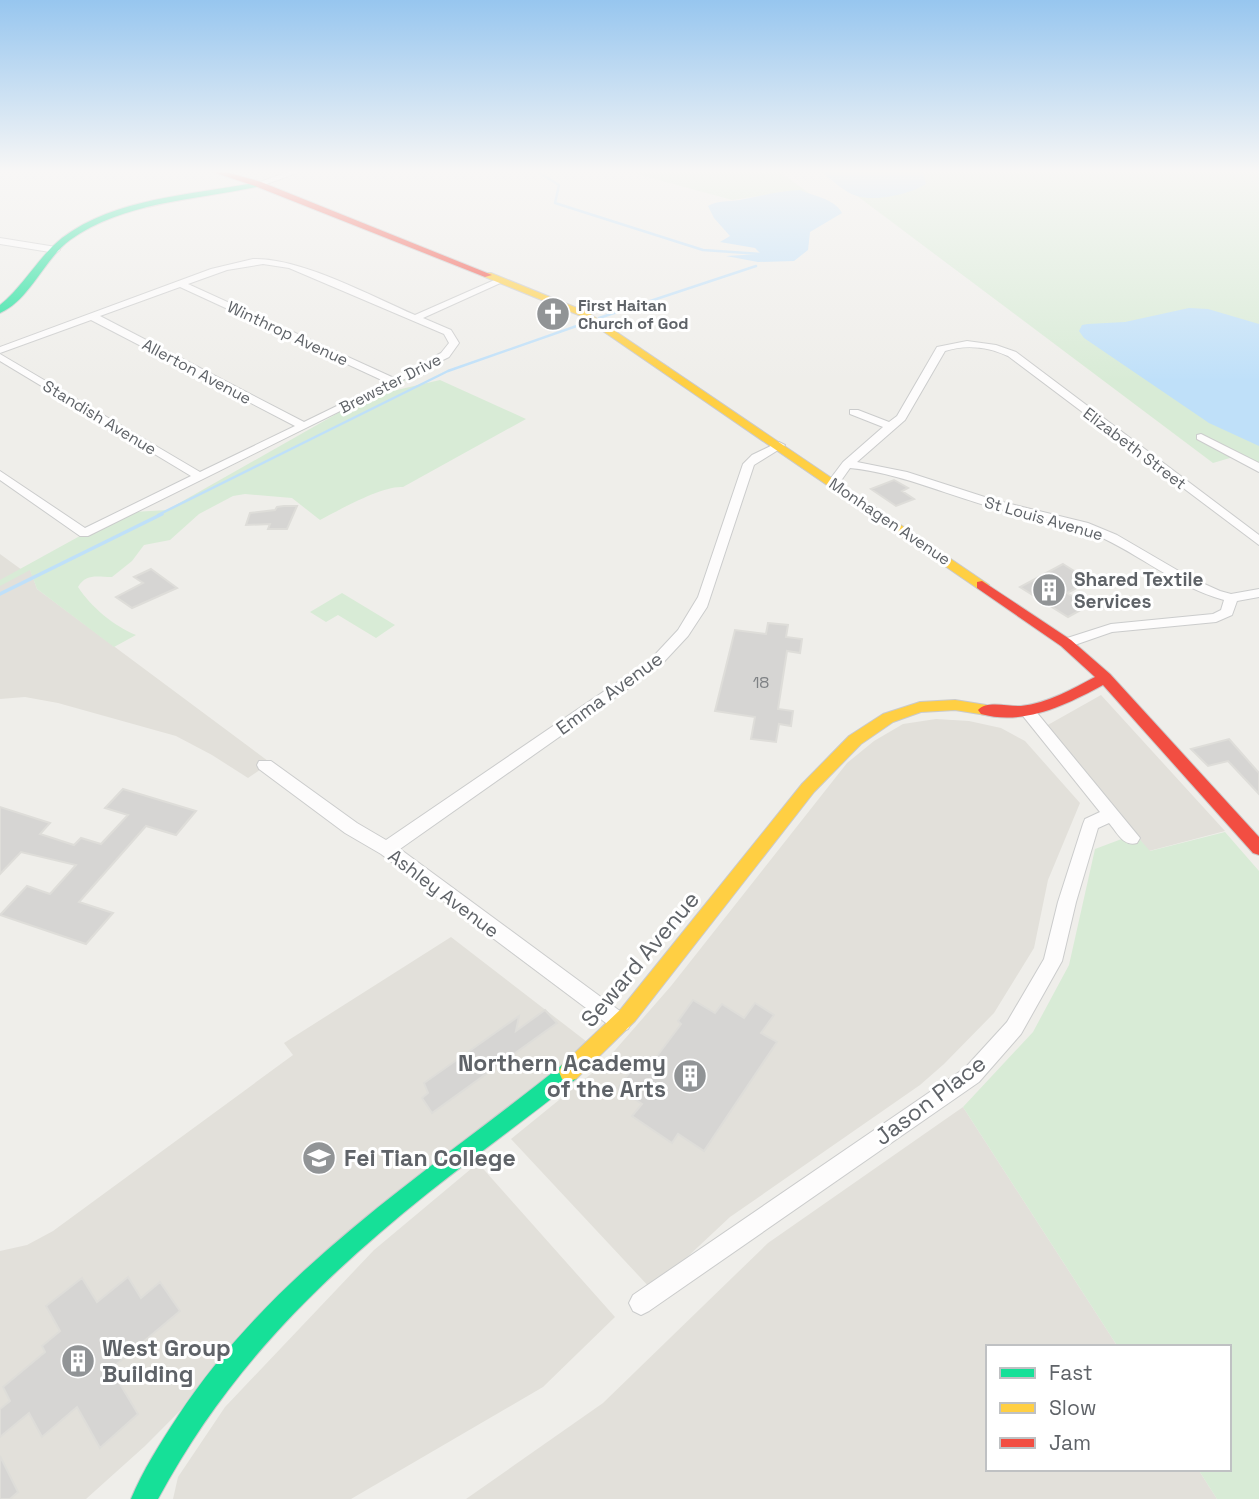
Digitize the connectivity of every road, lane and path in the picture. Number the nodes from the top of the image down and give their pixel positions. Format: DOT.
graph roads {
  1 [pos="0,241"];
  2 [pos="66,241"];
  3 [pos="403,241"];
  4 [pos="56,250"];
  5 [pos="502,280"];
  6 [pos="181,284"];
  7 [pos="0,310"];
  8 [pos="92,316"];
  9 [pos="415,318"];
  10 [pos="0,350"];
  11 [pos="0,356"];
  12 [pos="394,382"];
  13 [pos="854,412"];
  14 [pos="303,426"];
  15 [pos="892,427"];
  16 [pos="1200,437"];
  17 [pos="779,445"];
  18 [pos="846,464"];
  19 [pos="1259,468"];
  20 [pos="0,475"];
  21 [pos="200,477"];
  22 [pos="834,482"];
  23 [pos="1259,541"];
  24 [pos="1259,593"];
  25 [pos="1231,598"];
  26 [pos="1066,643"];
  27 [pos="1105,678"];
  28 [pos="1028,712"];
  29 [pos="265,765"];
  30 [pos="1110,815"];
  31 [pos="1253,832"];
  32 [pos="1131,838"];
  33 [pos="1259,848"];
  34 [pos="387,849"];
  35 [pos="621,1023"];
  36 [pos="641,1303"];
  37 [pos="144,1499"];
  1 -- 4 [label="street"];
  2 -- 4 [label="main road"];
  3 -- 5 [label="main road, Monhagen Avenue"];
  4 -- 7 [label="main road"];
  5 -- 9 [label="street"];
  5 -- 17 [label="main road, Monhagen Avenue"];
  6 -- 8 [label="street, Brewster Drive"];
  6 -- 9 [label="street, Brewster Drive"];
  6 -- 12 [label="street, Winthrop Avenue"];
  8 -- 10 [label="street, Brewster Drive"];
  8 -- 14 [label="street, Allerton Avenue"];
  9 -- 12 [label="street, Brewster Drive"];
  11 -- 21 [label="street, Standish Avenue"];
  12 -- 14 [label="street, Brewster Drive"];
  13 -- 15 [label="street"];
  14 -- 21 [label="street, Brewster Drive"];
  15 -- 18 [label="street"];
  15 -- 23 [label="street, Elizabeth Street"];
  16 -- 19 [label="street"];
  17 -- 22 [label="main road, Monhagen Avenue"];
  17 -- 34 [label="street, Emma Avenue"];
  18 -- 22 [label="street"];
  18 -- 25 [label="street, St Louis Avenue"];
  20 -- 21 [label="street, Brewster Drive"];
  22 -- 26 [label="main road, Monhagen Avenue"];
  24 -- 25 [label="street"];
  25 -- 26 [label="street"];
  26 -- 27 [label="main road, Monhagen Avenue"];
  27 -- 28 [label="main road, Seward Avenue"];
  27 -- 31 [label="main road, Monhagen Avenue"];
  28 -- 30 [label="street"];
  28 -- 35 [label="main road, Seward Avenue"];
  29 -- 34 [label="street, Ashley Avenue"];
  30 -- 32 [label="street"];
  30 -- 36 [label="street, Jason Place"];
  31 -- 33 [label="main road, Monhagen Avenue"];
  34 -- 35 [label="street, Ashley Avenue"];
  35 -- 37 [label="main road, Seward Avenue"];
}
